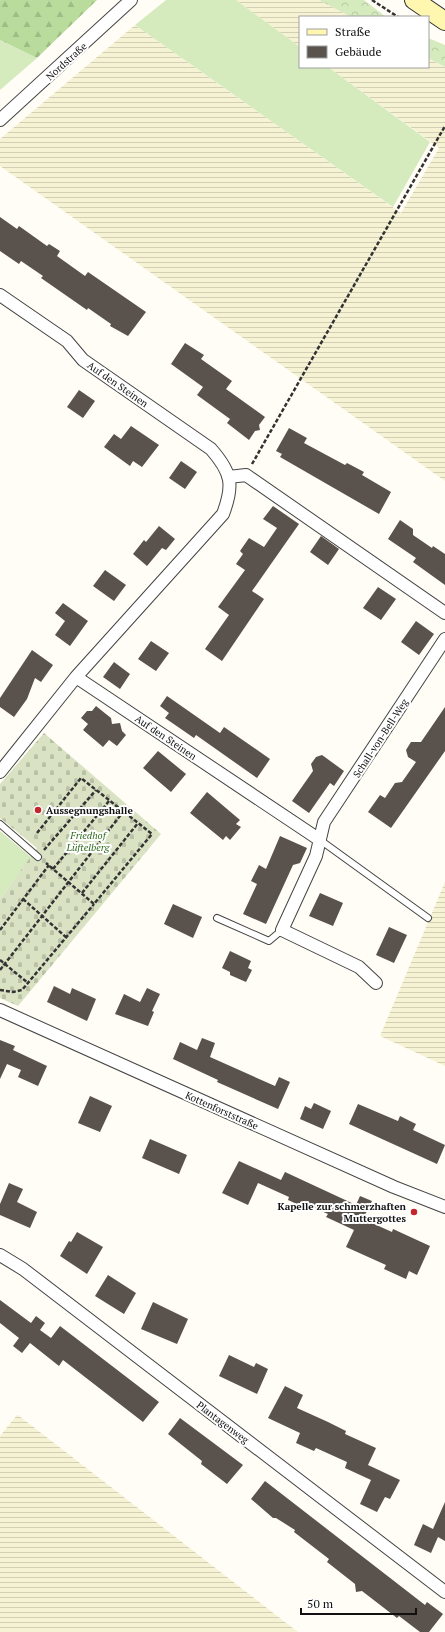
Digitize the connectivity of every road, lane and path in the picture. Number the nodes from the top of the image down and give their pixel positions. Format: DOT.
graph roads {
  1 [pos="130,0"];
  2 [pos="372,0"];
  3 [pos="414,0"];
  4 [pos="396,16"];
  5 [pos="445,21"];
  6 [pos="0,120"];
  7 [pos="445,126"];
  8 [pos="0,295"];
  9 [pos="246,475"];
  10 [pos="229,478"];
  11 [pos="445,613"];
  12 [pos="445,639"];
  13 [pos="76,677"];
  14 [pos="0,772"];
  15 [pos="96,790"];
  16 [pos="109,800"];
  17 [pos="123,812"];
  18 [pos="138,823"];
  19 [pos="0,824"];
  20 [pos="37,834"];
  21 [pos="320,840"];
  22 [pos="38,857"];
  23 [pos="49,865"];
  24 [pos="53,869"];
  25 [pos="69,881"];
  26 [pos="82,893"];
  27 [pos="23,899"];
  28 [pos="94,904"];
  29 [pos="42,916"];
  30 [pos="218,918"];
  31 [pos="428,918"];
  32 [pos="0,930"];
  33 [pos="282,930"];
  34 [pos="67,938"];
  35 [pos="0,960"];
  36 [pos="5,964"];
  37 [pos="0,970"];
  38 [pos="28,983"];
  39 [pos="376,983"];
  40 [pos="0,990"];
  41 [pos="0,1010"];
  42 [pos="445,1207"];
  43 [pos="0,1255"];
  44 [pos="445,1592"];
  1 -- 6 [label="street, Nordstraße"];
  2 -- 4 [label="path"];
  3 -- 5 [label="main road"];
  7 -- 9 [label="path"];
  8 -- 10 [label="street, Auf den Steinen"];
  9 -- 10 [label="street"];
  9 -- 11 [label="street"];
  10 -- 13 [label="street, Auf den Steinen"];
  12 -- 21 [label="street, Schall-von-Bell-Weg"];
  13 -- 14 [label="street, Auf den Steinen"];
  13 -- 21 [label="street, Auf den Steinen"];
  15 -- 16 [label="path"];
  15 -- 20 [label="path"];
  15 -- 22 [label="path"];
  16 -- 17 [label="path"];
  16 -- 24 [label="path"];
  17 -- 18 [label="path"];
  17 -- 25 [label="path"];
  18 -- 26 [label="path"];
  18 -- 28 [label="path"];
  19 -- 22 [label="lane"];
  21 -- 31 [label="lane"];
  21 -- 33 [label="street, Schall-von-Bell-Weg"];
  22 -- 23 [label="path"];
  23 -- 24 [label="path"];
  23 -- 27 [label="path"];
  24 -- 25 [label="path"];
  25 -- 26 [label="path"];
  25 -- 29 [label="path"];
  26 -- 28 [label="path"];
  27 -- 29 [label="path"];
  27 -- 32 [label="path"];
  28 -- 34 [label="path"];
  29 -- 34 [label="path"];
  29 -- 36 [label="path"];
  30 -- 33 [label="lane"];
  33 -- 39 [label="street"];
  34 -- 38 [label="path"];
  35 -- 36 [label="path"];
  36 -- 37 [label="path"];
  36 -- 38 [label="path"];
  38 -- 40 [label="path"];
  41 -- 42 [label="street, Kottenforststraße"];
  43 -- 44 [label="street, Plantagenweg"];
}
